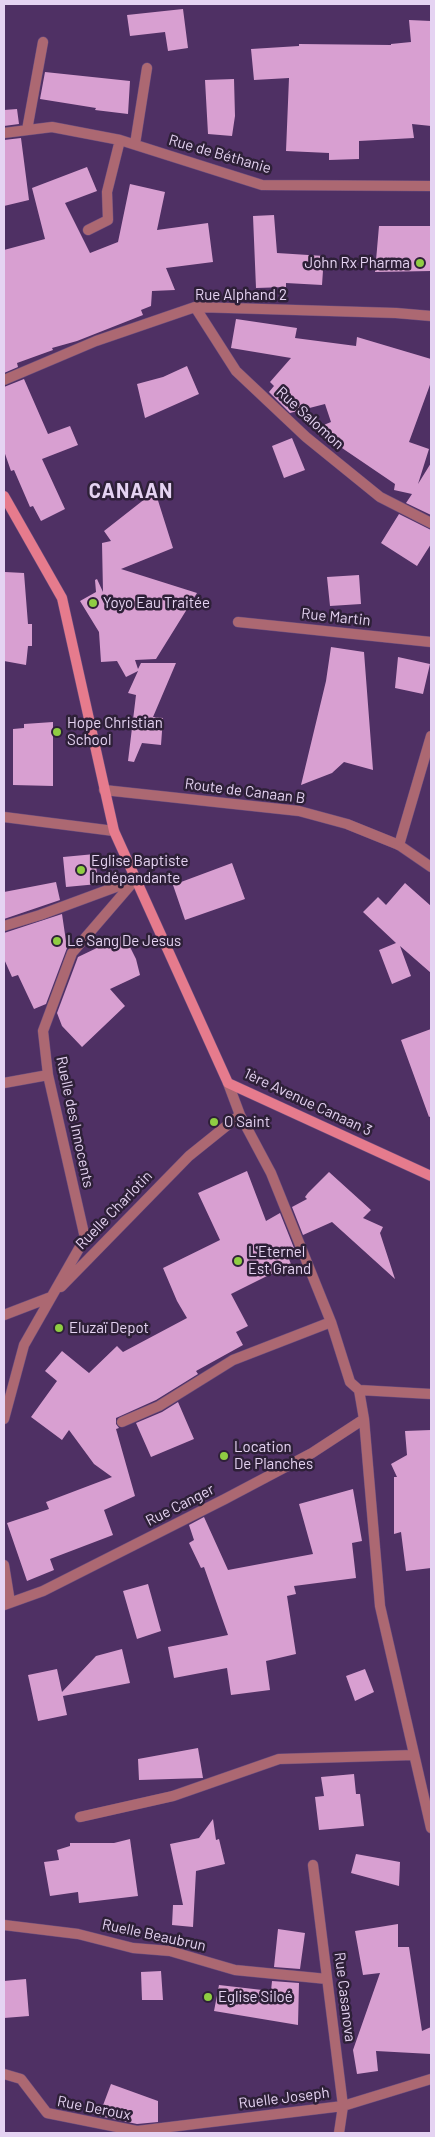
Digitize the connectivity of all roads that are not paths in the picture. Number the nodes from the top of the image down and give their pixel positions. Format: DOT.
graph roads {
  1 [pos="43,42"];
  2 [pos="147,68"];
  3 [pos="27,130"];
  4 [pos="4,134"];
  5 [pos="120,140"];
  6 [pos="135,144"];
  7 [pos="431,186"];
  8 [pos="88,230"];
  9 [pos="196,307"];
  10 [pos="431,316"];
  11 [pos="4,380"];
  12 [pos="4,496"];
  13 [pos="431,523"];
  14 [pos="238,622"];
  15 [pos="431,642"];
  16 [pos="431,736"];
  17 [pos="104,790"];
  18 [pos="4,817"];
  19 [pos="114,831"];
  20 [pos="399,845"];
  21 [pos="431,867"];
  22 [pos="134,880"];
  23 [pos="4,926"];
  24 [pos="48,1075"];
  25 [pos="228,1082"];
  26 [pos="4,1083"];
  27 [pos="240,1114"];
  28 [pos="431,1176"];
  29 [pos="51,1298"];
  30 [pos="4,1315"];
  31 [pos="331,1322"];
  32 [pos="359,1390"];
  33 [pos="431,1394"];
  34 [pos="4,1419"];
  35 [pos="364,1419"];
  36 [pos="122,1422"];
  37 [pos="4,1565"];
  38 [pos="7,1604"];
  39 [pos="414,1755"];
  40 [pos="80,1817"];
  41 [pos="431,1828"];
  42 [pos="313,1865"];
  43 [pos="4,1925"];
  44 [pos="327,1979"];
  45 [pos="4,2074"];
  46 [pos="431,2079"];
  47 [pos="344,2106"];
  48 [pos="137,2132"];
  49 [pos="339,2133"];
  1 -- 3 [label="street"];
  2 -- 6 [label="street"];
  3 -- 4 [label="street, Rue de Béthanie"];
  3 -- 5 [label="street, Rue de Béthanie"];
  5 -- 6 [label="street, Rue de Béthanie"];
  5 -- 8 [label="street"];
  6 -- 7 [label="street, Rue de Béthanie"];
  9 -- 10 [label="street, Rue Alphand 2"];
  9 -- 11 [label="street, Rue Alphand 2"];
  9 -- 13 [label="street, Rue Salomon"];
  12 -- 17 [label="main road, 1ère Avenue Canaan 3"];
  14 -- 15 [label="street, Rue Martin"];
  16 -- 20 [label="street"];
  17 -- 19 [label="main road, 1ère Avenue Canaan 3"];
  17 -- 20 [label="street, Route de Canaan B"];
  18 -- 19 [label="street"];
  19 -- 22 [label="main road, 1ère Avenue Canaan 3"];
  20 -- 21 [label="street, Route de Canaan B"];
  22 -- 23 [label="street"];
  22 -- 24 [label="street, Ruelle des Innocents"];
  22 -- 25 [label="main road, 1ère Avenue Canaan 3"];
  24 -- 26 [label="street"];
  24 -- 29 [label="street, Ruelle des Innocents"];
  25 -- 27 [label="street"];
  25 -- 28 [label="main road, 1ère Avenue Canaan 3"];
  27 -- 29 [label="street, Ruelle Charlotin"];
  27 -- 31 [label="street"];
  29 -- 30 [label="street, Ruelle Charlotin"];
  29 -- 34 [label="street"];
  31 -- 32 [label="street"];
  31 -- 36 [label="street"];
  32 -- 33 [label="street"];
  32 -- 35 [label="street"];
  35 -- 38 [label="street, Rue Canger"];
  35 -- 39 [label="street"];
  37 -- 38 [label="street"];
  39 -- 40 [label="street"];
  39 -- 41 [label="street"];
  42 -- 44 [label="street, Rue Casanova"];
  43 -- 44 [label="street, Ruelle Beaubrun"];
  44 -- 47 [label="street, Rue Casanova"];
  45 -- 48 [label="street, Rue Deroux"];
  46 -- 47 [label="street, Ruelle Joseph"];
  47 -- 48 [label="street, Ruelle Joseph"];
  47 -- 49 [label="street, Rue Casanova"];
}
